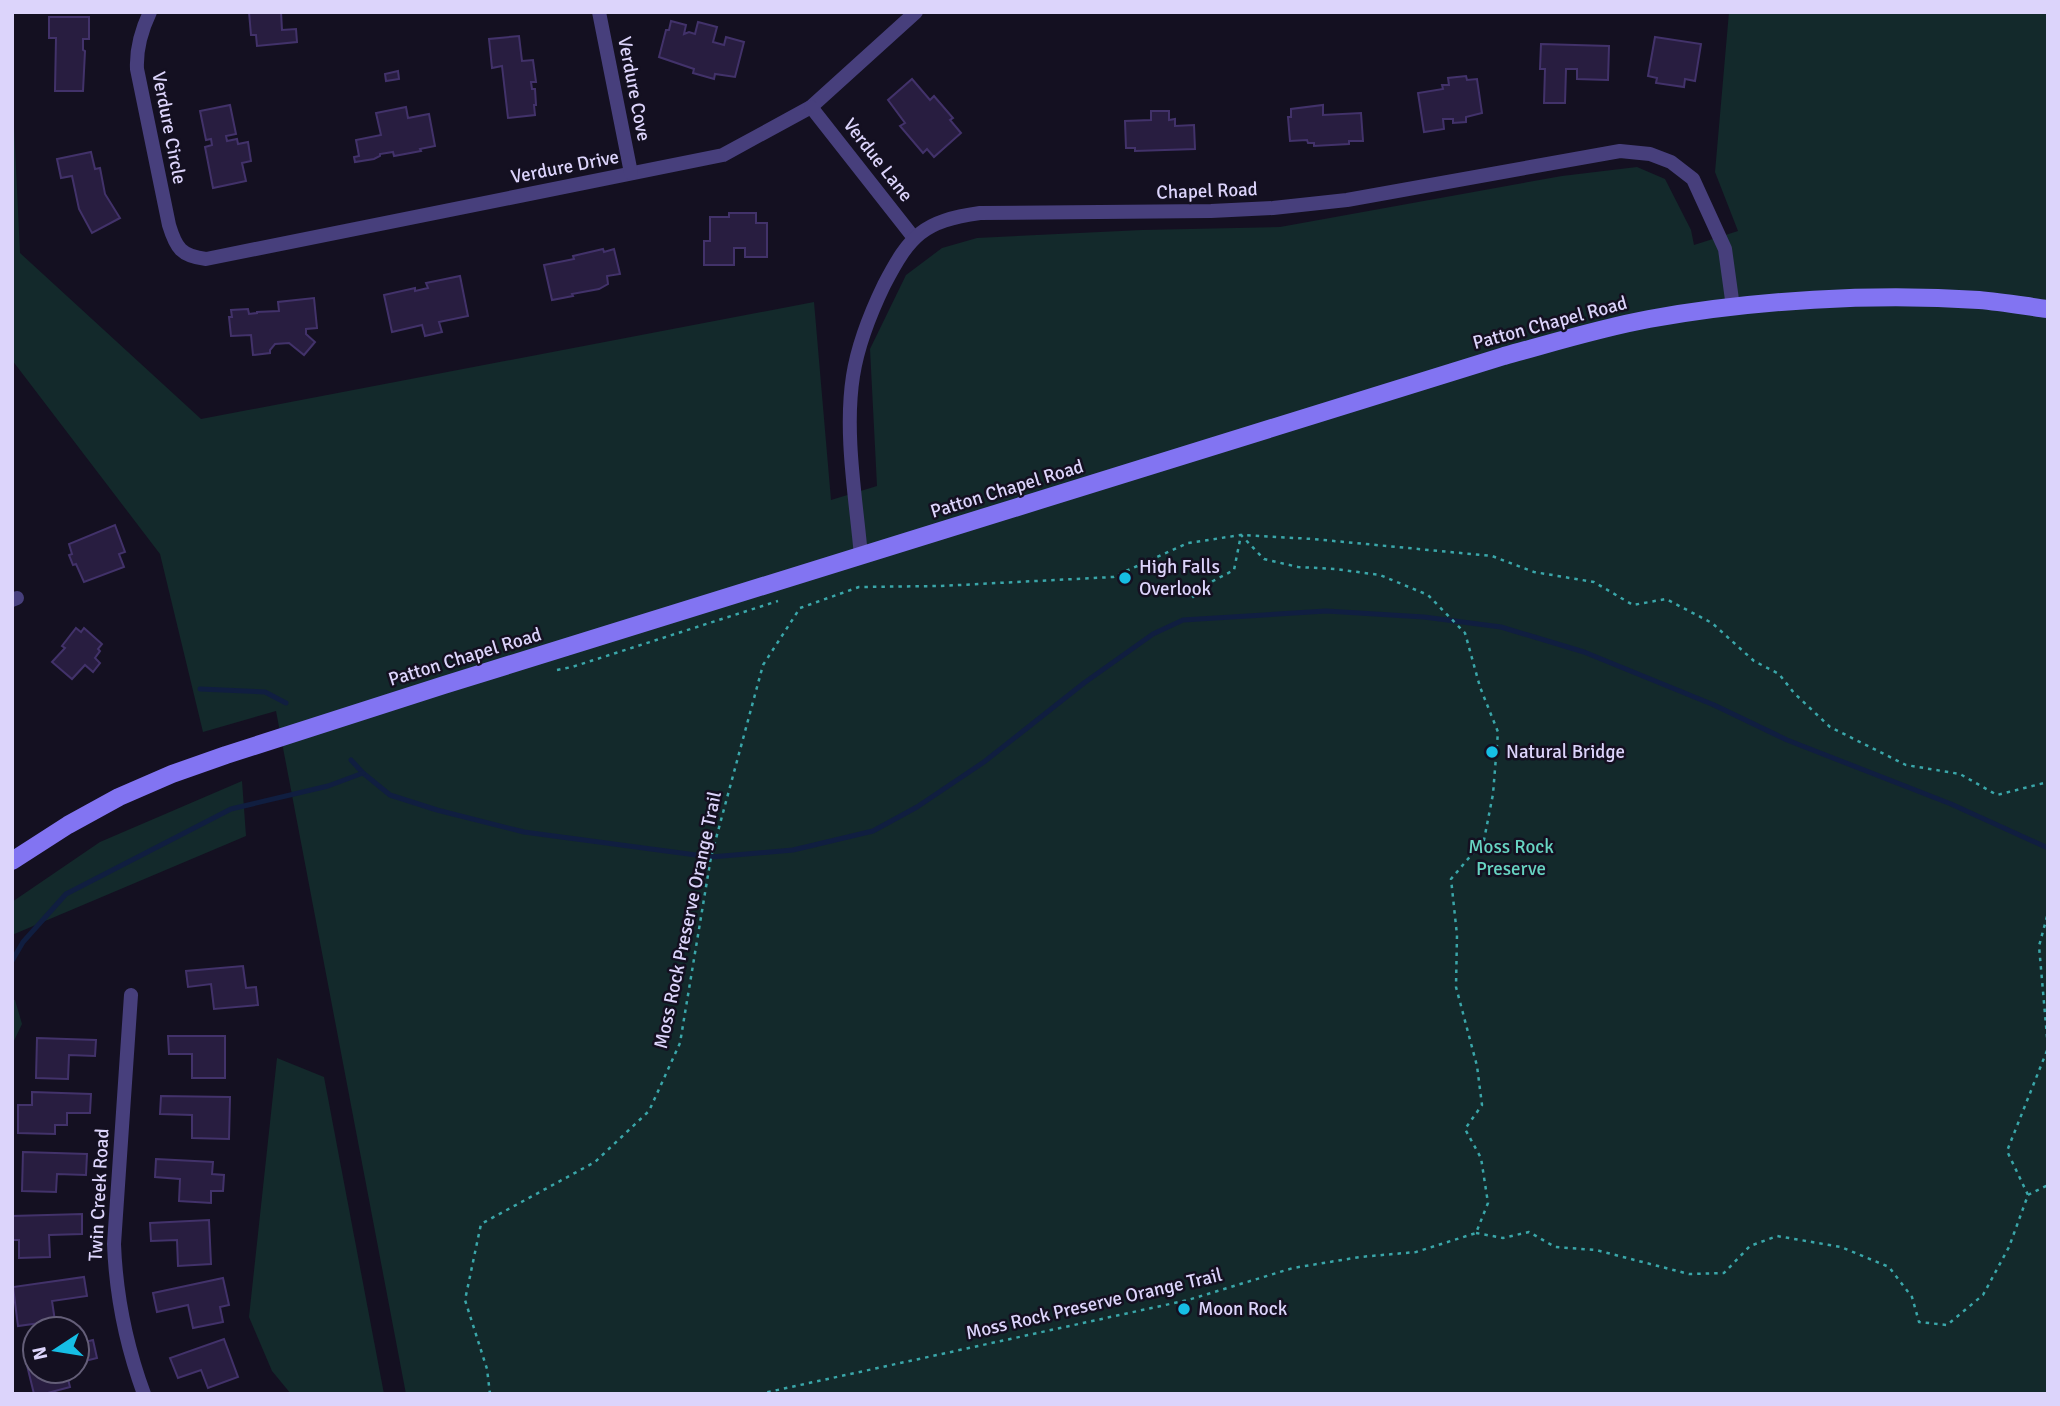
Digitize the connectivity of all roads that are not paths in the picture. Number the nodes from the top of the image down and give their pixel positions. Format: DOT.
graph roads {
  1 [pos="150,12"];
  2 [pos="599,12"];
  3 [pos="916,12"];
  4 [pos="811,107"];
  5 [pos="631,173"];
  6 [pos="914,238"];
  7 [pos="180,251"];
  8 [pos="1733,307"];
  9 [pos="2048,309"];
  10 [pos="861,556"];
  11 [pos="12,861"];
  12 [pos="131,995"];
  13 [pos="144,1394"];
  1 -- 7 [label="street, Verdure Circle"];
  2 -- 5 [label="street, Verdure Cove"];
  3 -- 4 [label="street, Verdure Drive"];
  4 -- 5 [label="street, Verdure Drive"];
  4 -- 6 [label="street, Verdue Lane"];
  5 -- 7 [label="street, Verdure Drive"];
  6 -- 8 [label="street, Chapel Road"];
  6 -- 10 [label="street, Chapel Road"];
  8 -- 9 [label="street, Patton Chapel Road"];
  8 -- 10 [label="street, Patton Chapel Road"];
  10 -- 11 [label="street, Patton Chapel Road"];
  12 -- 13 [label="street, Twin Creek Road"];
}
